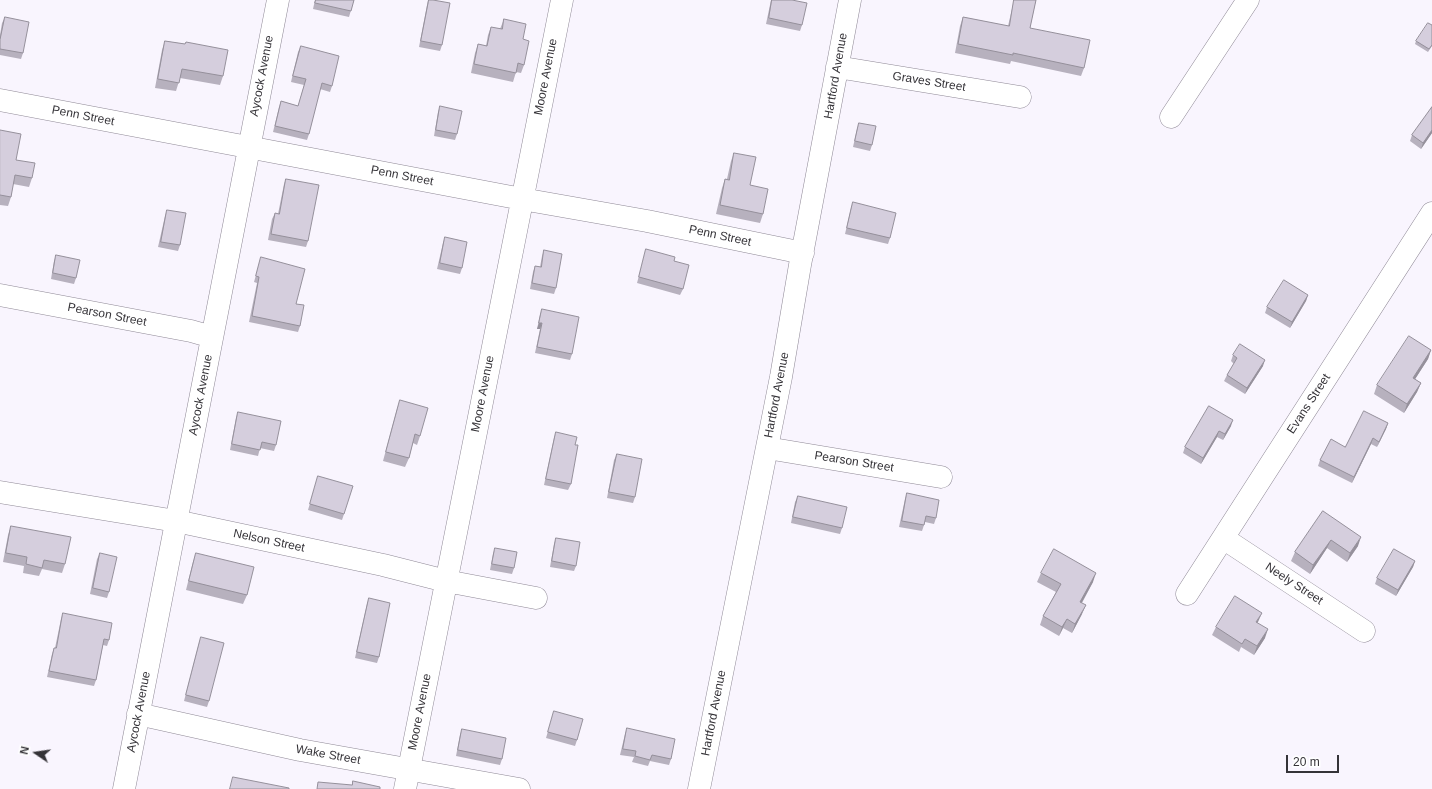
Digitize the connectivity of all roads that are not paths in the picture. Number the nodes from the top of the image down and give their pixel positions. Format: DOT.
graph roads {
  1 [pos="278,0"];
  2 [pos="562,0"];
  3 [pos="850,0"];
  4 [pos="1248,0"];
  5 [pos="837,67"];
  6 [pos="1020,97"];
  7 [pos="0,100"];
  8 [pos="1171,117"];
  9 [pos="248,147"];
  10 [pos="522,199"];
  11 [pos="1432,213"];
  12 [pos="803,253"];
  13 [pos="0,295"];
  14 [pos="212,337"];
  15 [pos="767,448"];
  16 [pos="941,477"];
  17 [pos="0,492"];
  18 [pos="176,521"];
  19 [pos="1223,538"];
  20 [pos="446,581"];
  21 [pos="1187,594"];
  22 [pos="536,598"];
  23 [pos="1364,632"];
  24 [pos="138,714"];
  25 [pos="407,779"];
  26 [pos="124,789"];
  27 [pos="519,789"];
  28 [pos="699,789"];
  1 -- 9 [label="street, Aycock Avenue"];
  2 -- 10 [label="street, Moore Avenue"];
  3 -- 5 [label="street, Hartford Avenue"];
  4 -- 8 [label="street"];
  5 -- 6 [label="street, Graves Street"];
  5 -- 12 [label="street, Hartford Avenue"];
  7 -- 9 [label="street, Penn Street"];
  9 -- 10 [label="street, Penn Street"];
  9 -- 14 [label="street, Aycock Avenue"];
  10 -- 12 [label="street, Penn Street"];
  10 -- 20 [label="street, Moore Avenue"];
  11 -- 19 [label="street, Evans Street"];
  12 -- 15 [label="street, Hartford Avenue"];
  13 -- 14 [label="street, Pearson Street"];
  14 -- 18 [label="street, Aycock Avenue"];
  15 -- 16 [label="street, Pearson Street"];
  15 -- 28 [label="street, Hartford Avenue"];
  17 -- 18 [label="street, Nelson Street"];
  18 -- 20 [label="street, Nelson Street"];
  18 -- 24 [label="street, Aycock Avenue"];
  19 -- 21 [label="street, Evans Street"];
  19 -- 23 [label="street, Neely Street"];
  20 -- 22 [label="street, Nelson Street"];
  20 -- 25 [label="street, Moore Avenue"];
  24 -- 25 [label="street, Wake Street"];
  24 -- 26 [label="street, Aycock Avenue"];
  25 -- 27 [label="street, Wake Street"];
}
